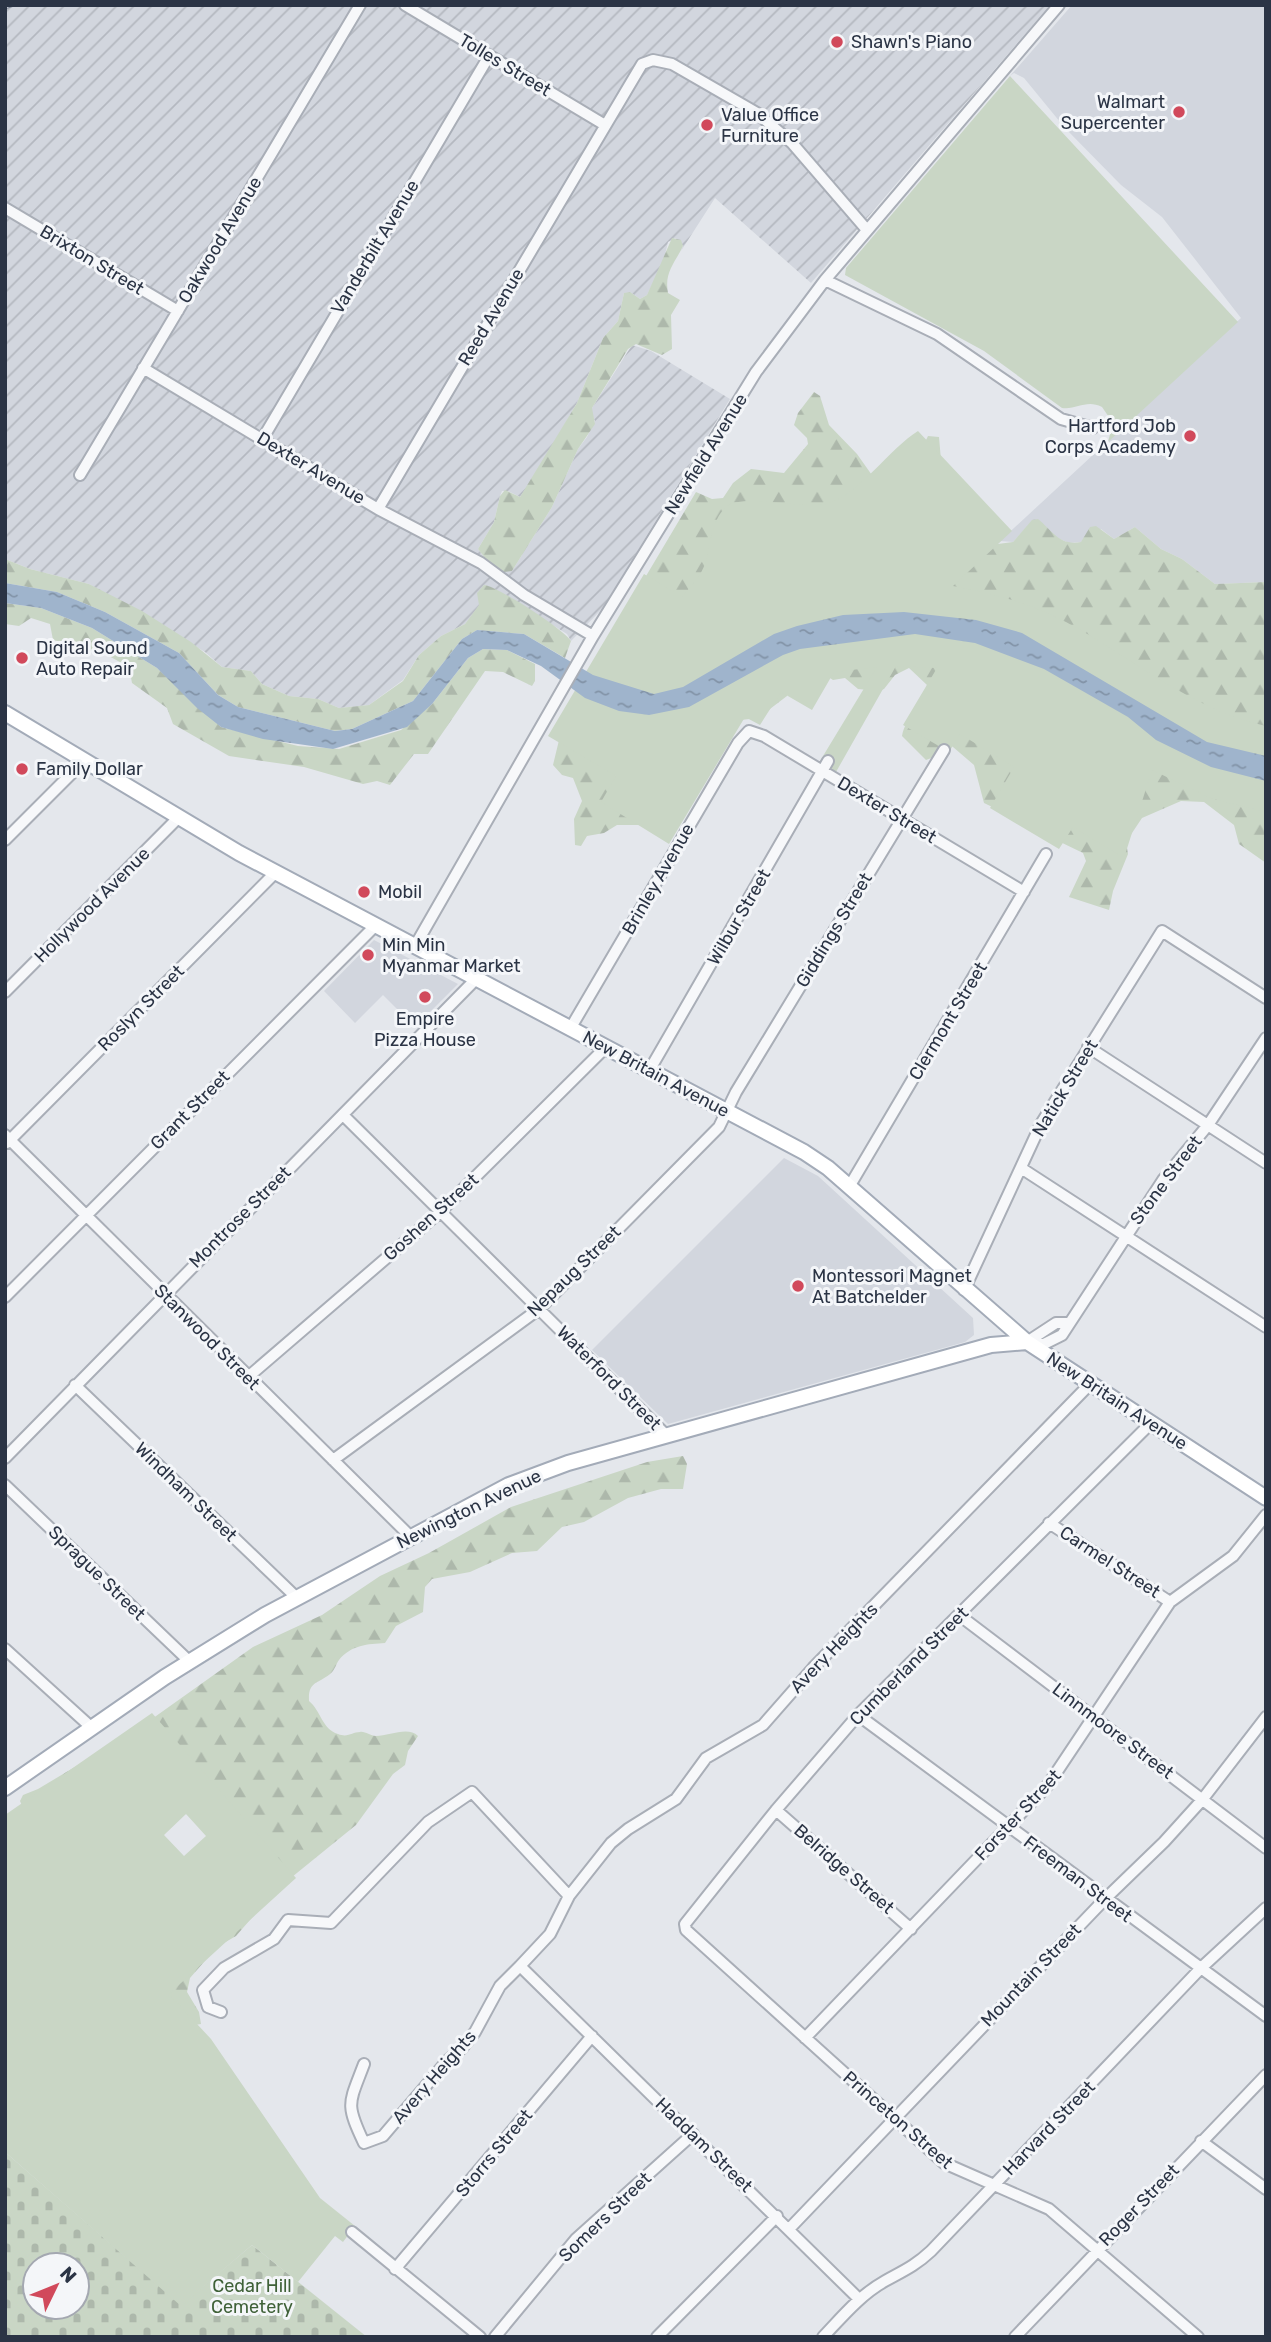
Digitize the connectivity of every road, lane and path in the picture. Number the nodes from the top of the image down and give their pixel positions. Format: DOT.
graph roads {
  1 [pos="360,5"];
  2 [pos="405,5"];
  3 [pos="1059,5"];
  4 [pos="489,56"];
  5 [pos="605,125"];
  6 [pos="5,208"];
  7 [pos="867,230"];
  8 [pos="825,280"];
  9 [pos="178,311"];
  10 [pos="143,368"];
  11 [pos="1093,428"];
  12 [pos="263,438"];
  13 [pos="80,475"];
  14 [pos="378,509"];
  15 [pos="593,636"];
  16 [pos="5,713"];
  17 [pos="749,731"];
  18 [pos="944,750"];
  19 [pos="84,761"];
  20 [pos="825,767"];
  21 [pos="178,818"];
  22 [pos="900,819"];
  23 [pos="5,840"];
  24 [pos="1046,854"];
  25 [pos="276,872"];
  26 [pos="1024,892"];
  27 [pos="376,925"];
  28 [pos="415,946"];
  29 [pos="477,978"];
  30 [pos="5,992"];
  31 [pos="1266,998"];
  32 [pos="570,1029"];
  33 [pos="1266,1038"];
  34 [pos="605,1048"];
  35 [pos="1088,1048"];
  36 [pos="649,1071"];
  37 [pos="729,1112"];
  38 [pos="342,1115"];
  39 [pos="1208,1125"];
  40 [pos="7,1140"];
  41 [pos="1266,1163"];
  42 [pos="1021,1168"];
  43 [pos="849,1187"];
  44 [pos="441,1211"];
  45 [pos="86,1215"];
  46 [pos="1124,1237"];
  47 [pos="964,1290"];
  48 [pos="164,1293"];
  49 [pos="5,1297"];
  50 [pos="539,1309"];
  51 [pos="1266,1327"];
  52 [pos="1027,1342"];
  53 [pos="248,1377"];
  54 [pos="1090,1384"];
  55 [pos="75,1385"];
  56 [pos="1151,1423"];
  57 [pos="666,1435"];
  58 [pos="5,1458"];
  59 [pos="333,1460"];
  60 [pos="5,1485"];
  61 [pos="1266,1498"];
  62 [pos="1266,1515"];
  63 [pos="1049,1523"];
  64 [pos="411,1537"];
  65 [pos="297,1598"];
  66 [pos="1170,1602"];
  67 [pos="959,1615"];
  68 [pos="5,1649"];
  69 [pos="189,1661"];
  70 [pos="858,1715"];
  71 [pos="1095,1717"];
  72 [pos="1266,1717"];
  73 [pos="92,1728"];
  74 [pos="5,1788"];
  75 [pos="1202,1800"];
  76 [pos="776,1810"];
  77 [pos="1008,1826"];
  78 [pos="1266,1848"];
  79 [pos="569,1896"];
  80 [pos="1105,1899"];
  81 [pos="1266,1908"];
  82 [pos="685,1924"];
  83 [pos="911,1929"];
  84 [pos="520,1966"];
  85 [pos="1201,1968"];
  86 [pos="221,2012"];
  87 [pos="1266,2016"];
  88 [pos="592,2036"];
  89 [pos="805,2038"];
  90 [pos="364,2064"];
  91 [pos="1266,2075"];
  92 [pos="894,2119"];
  93 [pos="693,2134"];
  94 [pos="1200,2141"];
  95 [pos="995,2185"];
  96 [pos="1266,2189"];
  97 [pos="777,2216"];
  98 [pos="790,2228"];
  99 [pos="352,2232"];
  100 [pos="1096,2250"];
  101 [pos="396,2269"];
  102 [pos="859,2299"];
  103 [pos="480,2337"];
  104 [pos="495,2337"];
  105 [pos="657,2337"];
  106 [pos="823,2337"];
  107 [pos="1015,2337"];
  108 [pos="1198,2337"];
  1 -- 9 [label="street, Oakwood Avenue"];
  2 -- 4 [label="street, Tolles Street"];
  3 -- 7 [label="street, Newfield Avenue"];
  4 -- 5 [label="street, Tolles Street"];
  4 -- 12 [label="street, Vanderbilt Avenue"];
  5 -- 7 [label="street, Reed Avenue"];
  5 -- 14 [label="street, Reed Avenue"];
  6 -- 9 [label="street, Brixton Street"];
  7 -- 8 [label="street, Newfield Avenue"];
  8 -- 11 [label="street"];
  8 -- 15 [label="street, Newfield Avenue"];
  9 -- 10 [label="street, Oakwood Avenue"];
  10 -- 12 [label="street, Dexter Avenue"];
  10 -- 13 [label="street, Oakwood Avenue"];
  12 -- 14 [label="street, Dexter Avenue"];
  14 -- 15 [label="street, Dexter Avenue"];
  15 -- 28 [label="street, Newfield Avenue"];
  16 -- 19 [label="main road, New Britain Avenue"];
  17 -- 20 [label="street, Dexter Street"];
  17 -- 32 [label="street, Brinley Avenue"];
  18 -- 22 [label="street, Giddings Street"];
  19 -- 21 [label="main road, New Britain Avenue"];
  19 -- 23 [label="street"];
  20 -- 22 [label="street, Dexter Street"];
  20 -- 36 [label="street, Wilbur Street"];
  21 -- 25 [label="main road, New Britain Avenue"];
  21 -- 30 [label="street, Hollywood Avenue"];
  22 -- 26 [label="street, Dexter Street"];
  22 -- 37 [label="street, Giddings Street"];
  24 -- 26 [label="street, Clermont Street"];
  25 -- 27 [label="main road, New Britain Avenue"];
  25 -- 40 [label="street, Roslyn Street"];
  26 -- 43 [label="street, Clermont Street"];
  27 -- 28 [label="main road, New Britain Avenue"];
  27 -- 45 [label="street, Grant Street"];
  28 -- 29 [label="main road, New Britain Avenue"];
  29 -- 32 [label="main road, New Britain Avenue"];
  29 -- 38 [label="street, Montrose Street"];
  31 -- 35 [label="street, Natick Street"];
  32 -- 34 [label="main road, New Britain Avenue"];
  33 -- 39 [label="street, Stone Street"];
  34 -- 36 [label="main road, New Britain Avenue"];
  34 -- 44 [label="street, Goshen Street"];
  35 -- 39 [label="street"];
  35 -- 42 [label="street, Natick Street"];
  36 -- 37 [label="main road, New Britain Avenue"];
  37 -- 43 [label="main road, New Britain Avenue"];
  37 -- 50 [label="street, Nepaug Street"];
  38 -- 44 [label="street, Waterford Street"];
  38 -- 48 [label="street, Montrose Street"];
  39 -- 41 [label="street"];
  39 -- 46 [label="street, Stone Street"];
  40 -- 45 [label="street, Stanwood Street"];
  42 -- 46 [label="street"];
  42 -- 47 [label="street, Natick Street"];
  43 -- 47 [label="main road, New Britain Avenue"];
  44 -- 50 [label="street, Waterford Street"];
  44 -- 53 [label="street, Goshen Street"];
  45 -- 48 [label="street, Stanwood Street"];
  45 -- 49 [label="street, Grant Street"];
  46 -- 51 [label="street"];
  46 -- 52 [label="street, Stone Street"];
  47 -- 52 [label="main road, New Britain Avenue"];
  48 -- 53 [label="street, Stanwood Street"];
  48 -- 55 [label="street, Montrose Street"];
  50 -- 57 [label="street, Waterford Street"];
  50 -- 59 [label="street, Nepaug Street"];
  52 -- 54 [label="main road, New Britain Avenue"];
  52 -- 57 [label="main road, Newington Avenue"];
  53 -- 59 [label="street, Stanwood Street"];
  54 -- 56 [label="main road, New Britain Avenue"];
  54 -- 79 [label="street, Avery Heights"];
  55 -- 58 [label="street, Montrose Street"];
  55 -- 65 [label="street, Windham Street"];
  56 -- 61 [label="main road, New Britain Avenue"];
  56 -- 63 [label="street, Cumberland Street"];
  57 -- 64 [label="main road, Newington Avenue"];
  59 -- 64 [label="street, Stanwood Street"];
  60 -- 69 [label="street, Sprague Street"];
  62 -- 66 [label="street, Forster Street"];
  63 -- 66 [label="street, Carmel Street"];
  63 -- 67 [label="street, Cumberland Street"];
  64 -- 65 [label="main road, Newington Avenue"];
  65 -- 69 [label="main road, Newington Avenue"];
  66 -- 71 [label="street, Forster Street"];
  67 -- 70 [label="street, Cumberland Street"];
  67 -- 71 [label="street, Linnmoore Street"];
  68 -- 73 [label="street"];
  69 -- 73 [label="main road, Newington Avenue"];
  70 -- 76 [label="street, Cumberland Street"];
  70 -- 77 [label="street, Freeman Street"];
  71 -- 75 [label="street, Linnmoore Street"];
  71 -- 77 [label="street, Forster Street"];
  72 -- 75 [label="street, Mountain Street"];
  73 -- 74 [label="main road, Newington Avenue"];
  75 -- 78 [label="street, Linnmoore Street"];
  75 -- 80 [label="street, Mountain Street"];
  76 -- 82 [label="street, Cumberland Street"];
  76 -- 83 [label="street, Belridge Street"];
  77 -- 80 [label="street, Freeman Street"];
  77 -- 83 [label="street, Forster Street"];
  79 -- 84 [label="street, Avery Heights"];
  79 -- 86 [label="street"];
  80 -- 85 [label="street, Freeman Street"];
  80 -- 92 [label="street, Mountain Street"];
  81 -- 85 [label="street, Harvard Street"];
  82 -- 89 [label="street, Princeton Street"];
  83 -- 89 [label="street, Forster Street"];
  84 -- 88 [label="street, Haddam Street"];
  84 -- 90 [label="street, Avery Heights"];
  85 -- 87 [label="street, Freeman Street"];
  85 -- 95 [label="street, Harvard Street"];
  88 -- 93 [label="street, Haddam Street"];
  88 -- 101 [label="street, Storrs Street"];
  89 -- 92 [label="street, Princeton Street"];
  91 -- 94 [label="street, Roger Street"];
  92 -- 95 [label="street, Princeton Street"];
  92 -- 98 [label="street, Mountain Street"];
  93 -- 97 [label="street, Haddam Street"];
  93 -- 104 [label="street, Somers Street"];
  94 -- 96 [label="street"];
  94 -- 100 [label="street, Roger Street"];
  95 -- 100 [label="street, Princeton Street"];
  95 -- 102 [label="street, Harvard Street"];
  97 -- 98 [label="street, Haddam Street"];
  97 -- 105 [label="street"];
  98 -- 102 [label="street, Haddam Street"];
  99 -- 101 [label="street"];
  100 -- 107 [label="street, Roger Street"];
  100 -- 108 [label="street, Princeton Street"];
  101 -- 103 [label="street"];
  102 -- 106 [label="street, Harvard Street"];
}
